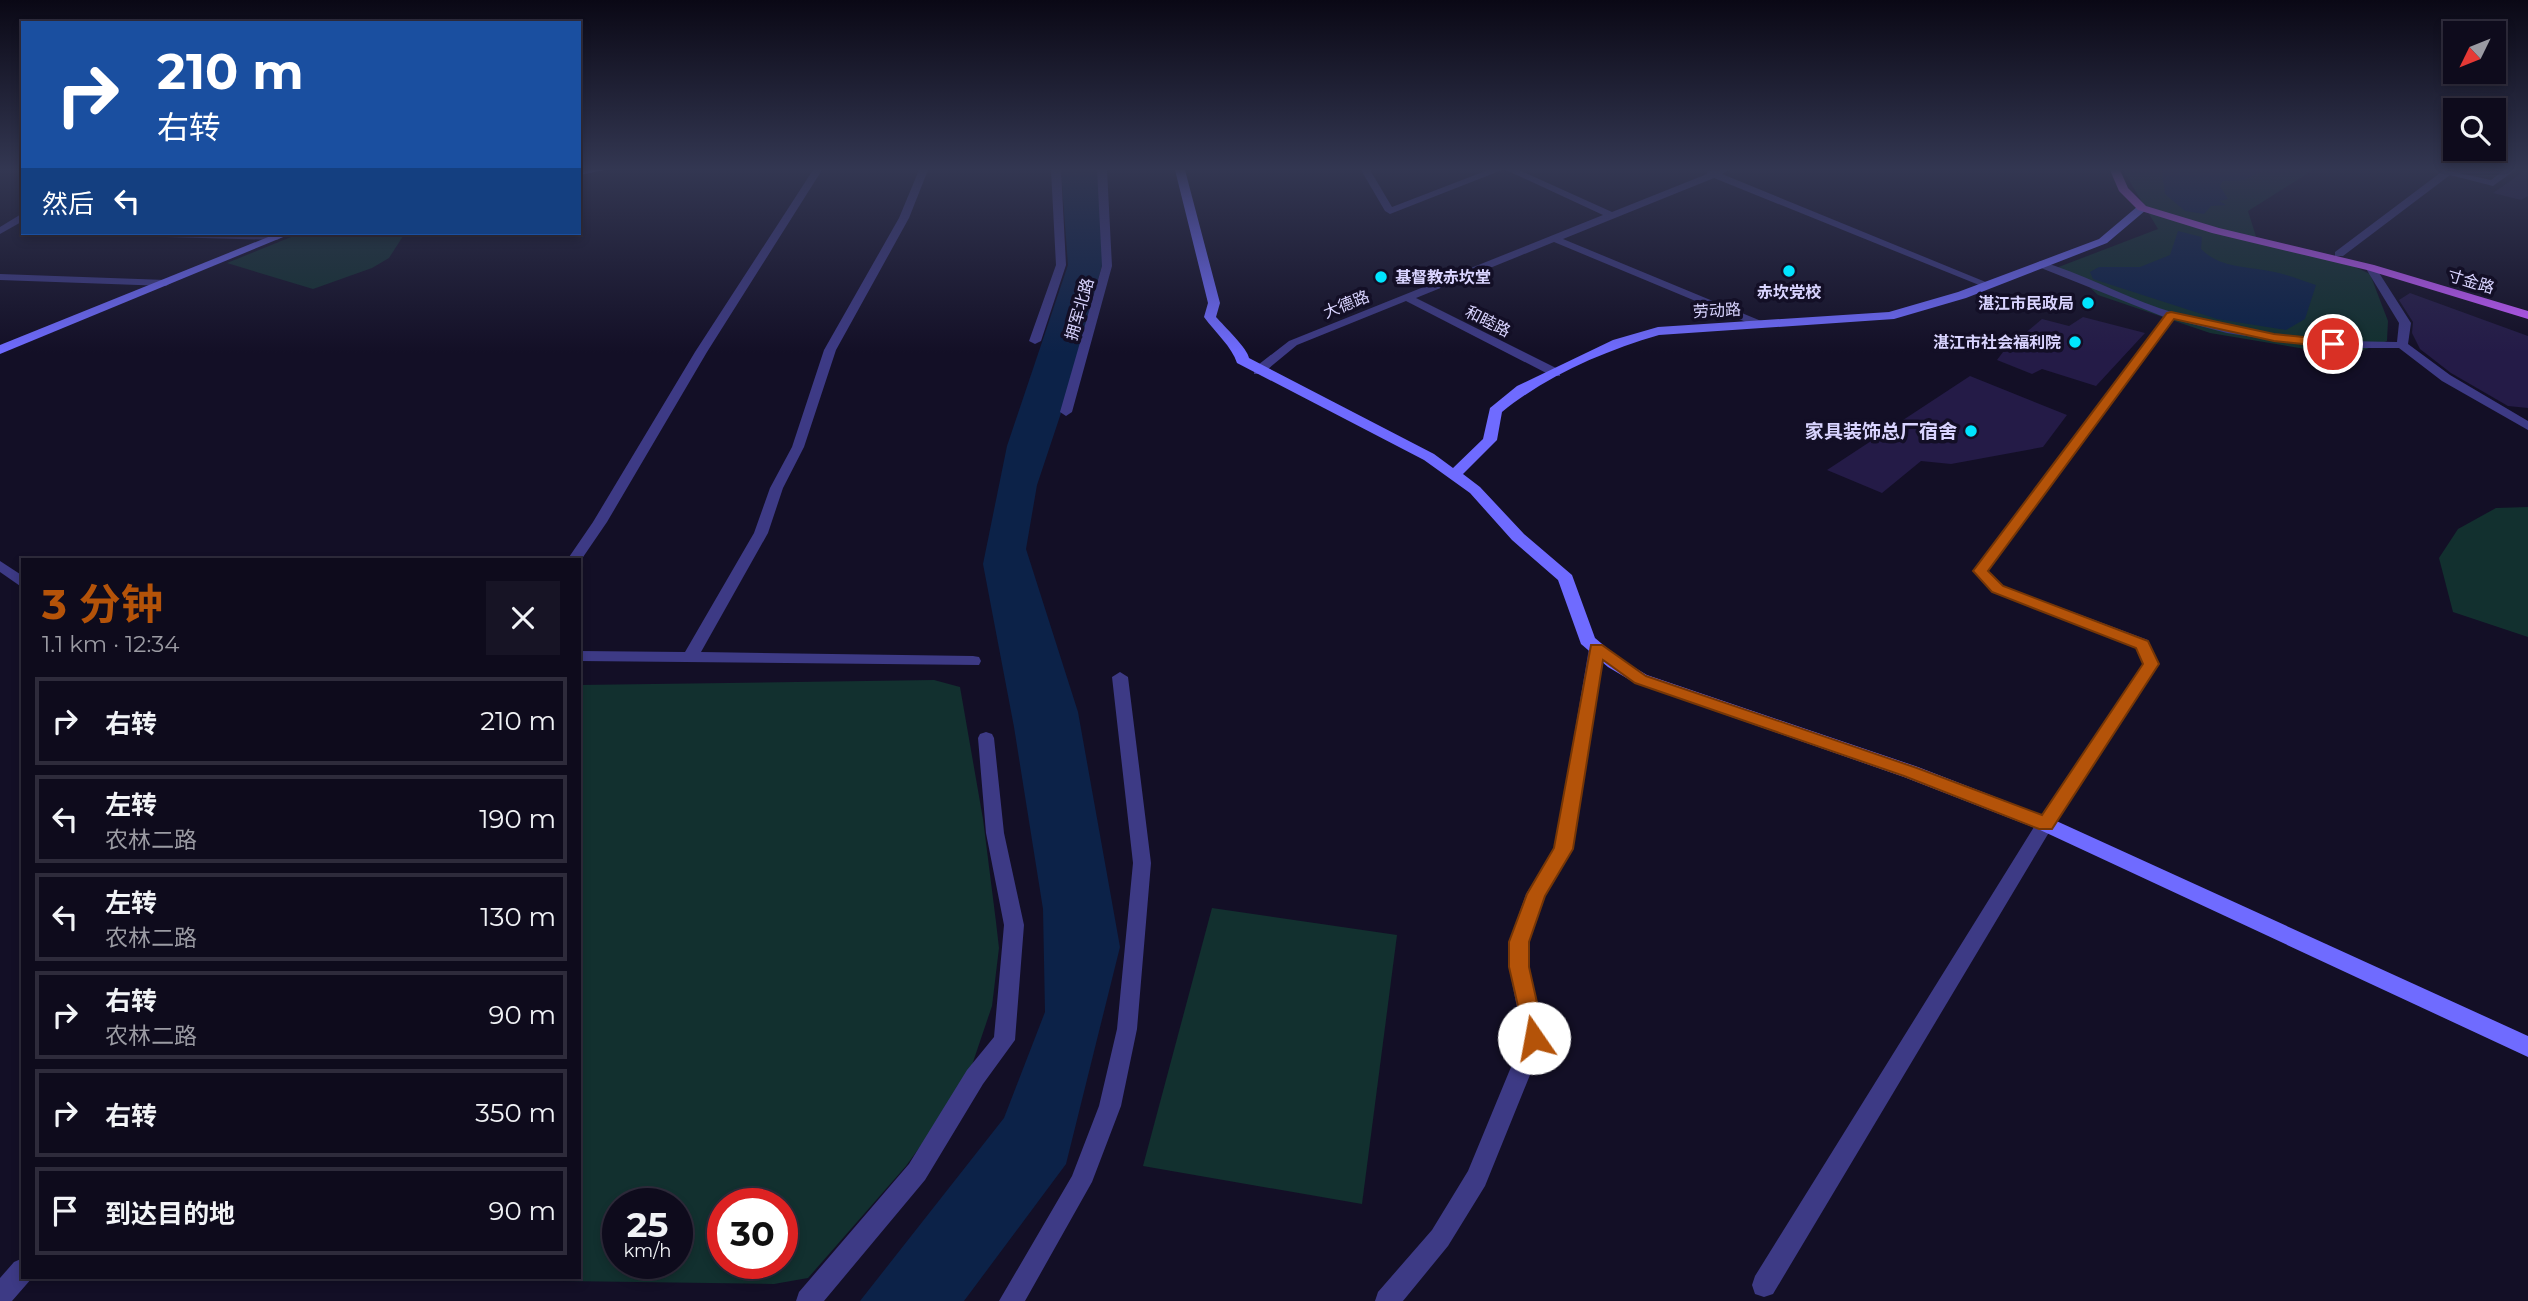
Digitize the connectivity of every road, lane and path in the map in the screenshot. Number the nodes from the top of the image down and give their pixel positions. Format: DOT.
graph roads {
  1 [pos="779,231"];
  2 [pos="897,231"];
  3 [pos="1059,231"];
  4 [pos="1105,231"];
  5 [pos="1196,231"];
  6 [pos="1576,231"];
  7 [pos="1849,231"];
  8 [pos="2116,231"];
  9 [pos="2215,231"];
  10 [pos="2239,231"];
  11 [pos="2370,231"];
  12 [pos="0,232"];
  13 [pos="21,233"];
  14 [pos="282,235"];
  15 [pos="1555,239"];
  16 [pos="2339,254"];
  17 [pos="2040,264"];
  18 [pos="2370,267"];
  19 [pos="0,277"];
  20 [pos="166,282"];
  21 [pos="1988,285"];
  22 [pos="1406,297"];
  23 [pos="2528,309"];
  24 [pos="2528,315"];
  25 [pos="2166,320"];
  26 [pos="1762,325"];
  27 [pos="1035,341"];
  28 [pos="2402,345"];
  29 [pos="0,350"];
  30 [pos="1258,371"];
  31 [pos="1556,373"];
  32 [pos="1066,412"];
  33 [pos="2528,426"];
  34 [pos="1454,475"];
  35 [pos="575,558"];
  36 [pos="0,565"];
  37 [pos="21,582"];
  38 [pos="1597,648"];
  39 [pos="581,656"];
  40 [pos="690,657"];
  41 [pos="973,661"];
  42 [pos="1120,677"];
  43 [pos="986,737"];
  44 [pos="2046,824"];
  45 [pos="2528,1047"];
  46 [pos="21,1271"];
  47 [pos="1765,1285"];
  48 [pos="0,1296"];
  49 [pos="808,1301"];
  50 [pos="1011,1301"];
  51 [pos="1387,1301"];
  1 -- 35 [label="street"];
  2 -- 40 [label="street"];
  3 -- 27 [label="street"];
  4 -- 32 [label="street, 拥军北路"];
  5 -- 30 [label="street"];
  6 -- 15 [label="street, 大德路"];
  7 -- 21 [label="street"];
  8 -- 17 [label="street, 劳动路"];
  9 -- 18 [label="main road, 寸金路"];
  10 -- 16 [label="main road, 寸金路"];
  11 -- 16 [label="street"];
  12 -- 13 [label="street"];
  14 -- 20 [label="street"];
  15 -- 22 [label="street, 大德路"];
  15 -- 26 [label="street"];
  16 -- 23 [label="main road, 寸金路"];
  17 -- 21 [label="street, 劳动路"];
  17 -- 25 [label="street"];
  18 -- 24 [label="main road, 寸金路"];
  18 -- 28 [label="street"];
  19 -- 20 [label="street"];
  20 -- 29 [label="street"];
  21 -- 26 [label="street, 劳动路"];
  22 -- 30 [label="street, 大德路"];
  22 -- 31 [label="street, 和睦路"];
  25 -- 28 [label="street"];
  25 -- 44 [label="street"];
  26 -- 31 [label="street, 劳动路"];
  28 -- 33 [label="street"];
  30 -- 34 [label="street"];
  31 -- 34 [label="street, 劳动路"];
  34 -- 38 [label="street"];
  36 -- 37 [label="street"];
  38 -- 44 [label="street"];
  38 -- 51 [label="street"];
  39 -- 40 [label="street"];
  40 -- 41 [label="street"];
  42 -- 50 [label="street"];
  43 -- 49 [label="street"];
  44 -- 45 [label="street"];
  44 -- 47 [label="street"];
  46 -- 48 [label="street"];
}
